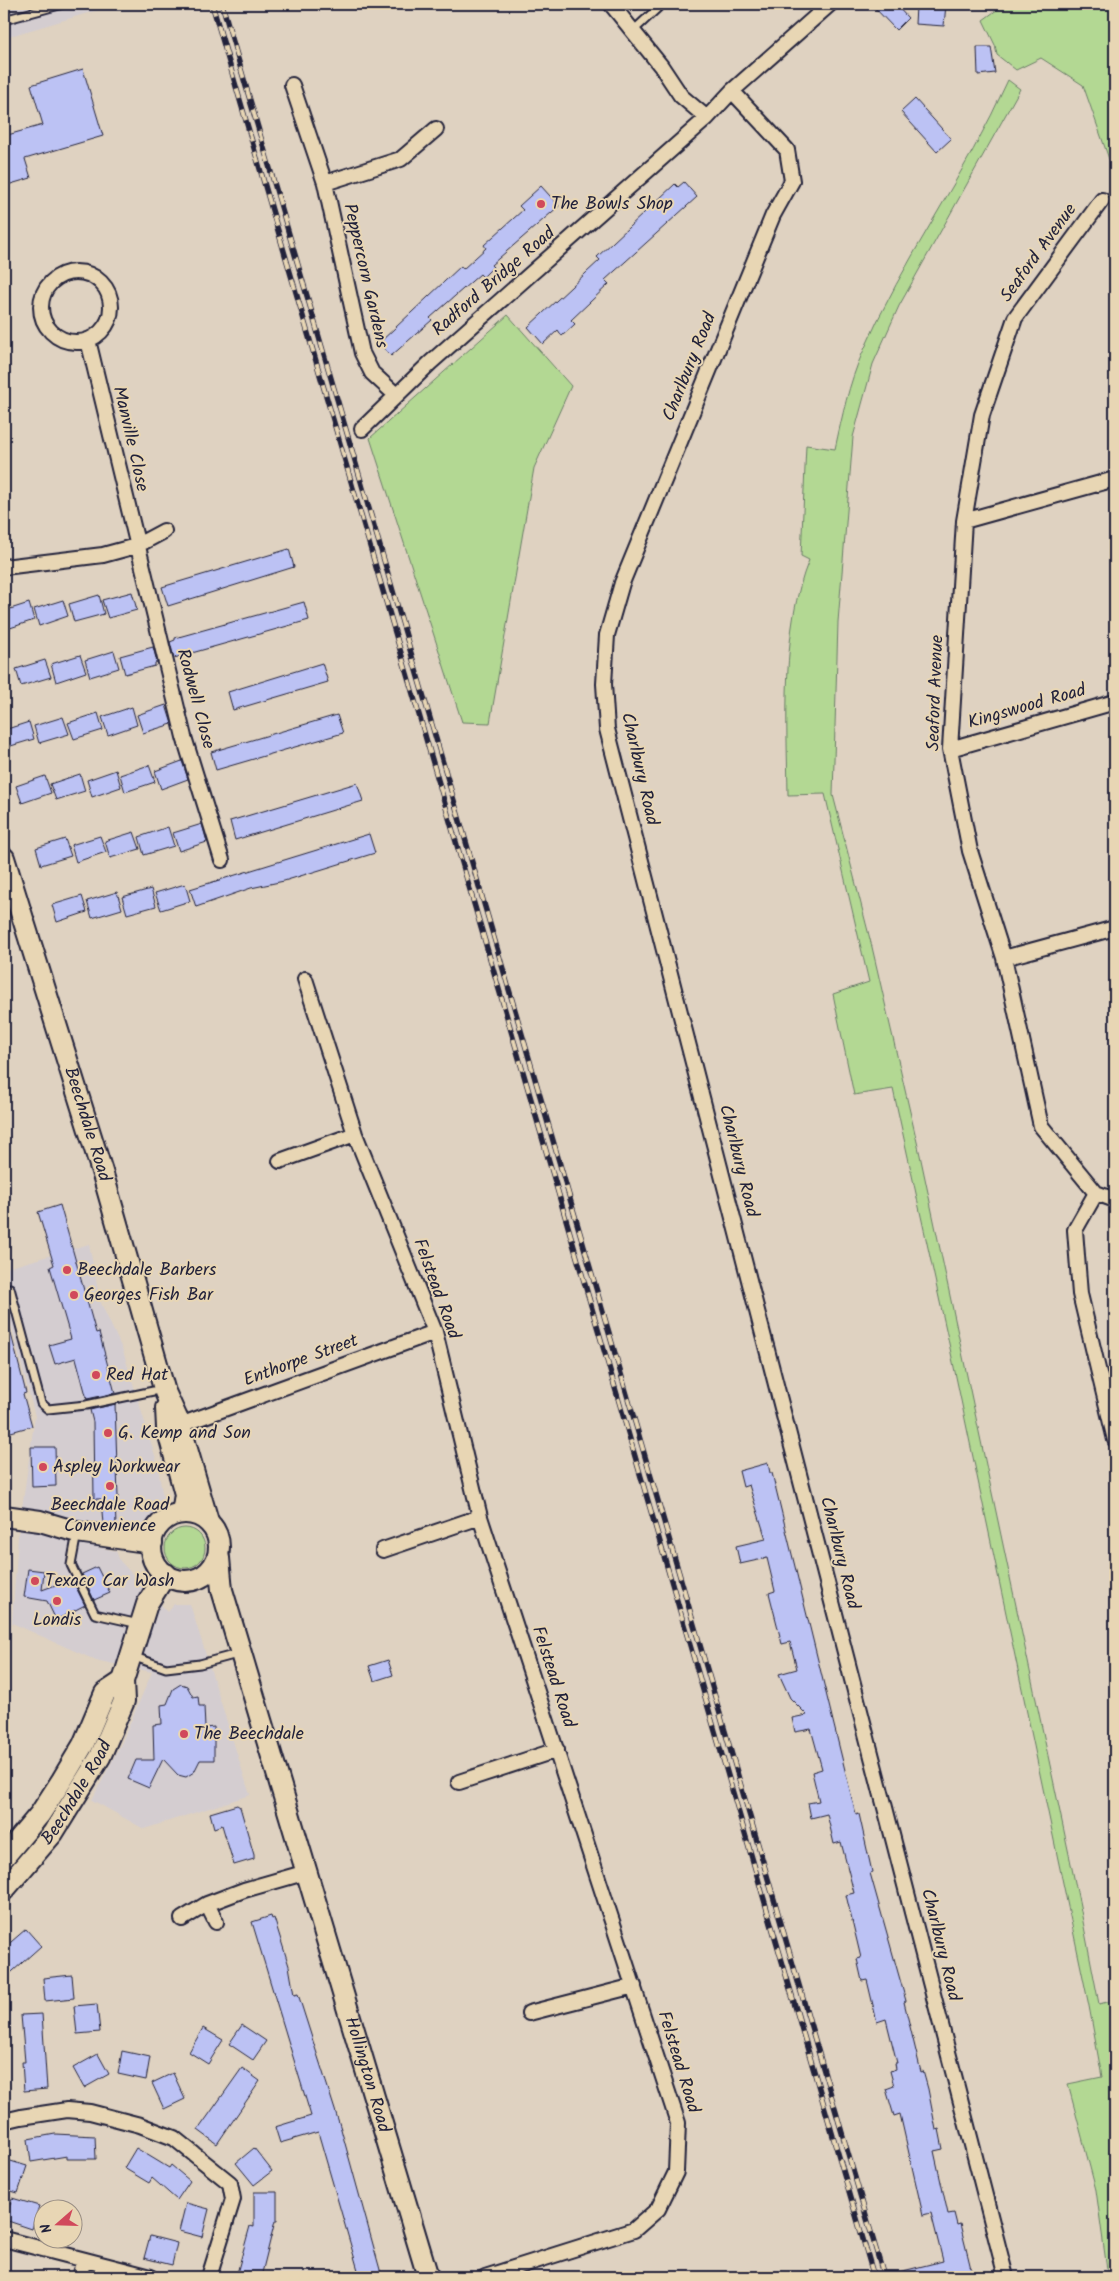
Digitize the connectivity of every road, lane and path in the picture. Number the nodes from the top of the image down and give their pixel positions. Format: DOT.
graph roads {
  1 [pos="63,4"];
  2 [pos="612,4"];
  3 [pos="662,4"];
  4 [pos="830,4"];
  5 [pos="4,20"];
  6 [pos="632,30"];
  7 [pos="292,85"];
  8 [pos="732,91"];
  9 [pos="707,118"];
  10 [pos="436,129"];
  11 [pos="325,183"];
  12 [pos="1102,200"];
  13 [pos="88,340"];
  14 [pos="396,395"];
  15 [pos="362,429"];
  16 [pos="1115,479"];
  17 [pos="964,521"];
  18 [pos="164,531"];
  19 [pos="136,546"];
  20 [pos="4,567"];
  21 [pos="1115,702"];
  22 [pos="950,748"];
  23 [pos="4,858"];
  24 [pos="222,860"];
  25 [pos="1115,928"];
  26 [pos="1004,958"];
  27 [pos="305,979"];
  28 [pos="355,1134"];
  29 [pos="280,1161"];
  30 [pos="1096,1194"];
  31 [pos="1115,1200"];
  32 [pos="10,1288"];
  33 [pos="435,1332"];
  34 [pos="164,1390"];
  35 [pos="180,1425"];
  36 [pos="1115,1440"];
  37 [pos="182,1514"];
  38 [pos="4,1516"];
  39 [pos="480,1517"];
  40 [pos="208,1521"];
  41 [pos="77,1532"];
  42 [pos="152,1543"];
  43 [pos="383,1550"];
  44 [pos="213,1565"];
  45 [pos="166,1574"];
  46 [pos="142,1624"];
  47 [pos="241,1653"];
  48 [pos="132,1656"];
  49 [pos="123,1681"];
  50 [pos="556,1750"];
  51 [pos="459,1782"];
  52 [pos="4,1857"];
  53 [pos="307,1872"];
  54 [pos="4,1890"];
  55 [pos="207,1904"];
  56 [pos="182,1919"];
  57 [pos="216,1922"];
  58 [pos="634,1986"];
  59 [pos="529,2013"];
  60 [pos="4,2121"];
  61 [pos="4,2239"];
  62 [pos="84,2260"];
  63 [pos="79,2277"];
  64 [pos="151,2277"];
  65 [pos="209,2277"];
  66 [pos="428,2277"];
  67 [pos="485,2277"];
  68 [pos="1006,2277"];
  1 -- 5 [label="lane"];
  2 -- 6 [label="street"];
  3 -- 6 [label="lane"];
  4 -- 8 [label="street, Radford Bridge Road"];
  6 -- 9 [label="street"];
  7 -- 11 [label="street, Peppercorn Gardens"];
  8 -- 9 [label="street, Radford Bridge Road"];
  8 -- 68 [label="street, Charlbury Road"];
  9 -- 14 [label="street, Radford Bridge Road"];
  10 -- 11 [label="street"];
  11 -- 14 [label="street, Peppercorn Gardens"];
  12 -- 17 [label="street, Seaford Avenue"];
  13 -- 13 [label="street"];
  13 -- 19 [label="street, Manville Close"];
  14 -- 15 [label="street, Radford Bridge Road"];
  16 -- 17 [label="street"];
  17 -- 22 [label="street, Seaford Avenue"];
  18 -- 19 [label="street"];
  19 -- 20 [label="street"];
  19 -- 24 [label="street, Rodwell Close"];
  21 -- 22 [label="street, Kingswood Road"];
  22 -- 26 [label="street, Seaford Avenue"];
  23 -- 34 [label="street, Beechdale Road"];
  25 -- 26 [label="street"];
  26 -- 30 [label="street, Seaford Avenue"];
  27 -- 28 [label="street, Felstead Road"];
  28 -- 29 [label="street"];
  28 -- 33 [label="street, Felstead Road"];
  30 -- 31 [label="street"];
  30 -- 36 [label="street"];
  32 -- 34 [label="lane"];
  33 -- 35 [label="street, Enthorpe Street"];
  33 -- 39 [label="street, Felstead Road"];
  34 -- 35 [label="street, Beechdale Road"];
  34 -- 37 [label="street, Beechdale Road"];
  35 -- 40 [label="street"];
  37 -- 40 [label="street"];
  37 -- 42 [label="street"];
  38 -- 41 [label="street"];
  39 -- 43 [label="street"];
  39 -- 50 [label="street, Felstead Road"];
  40 -- 44 [label="street"];
  41 -- 42 [label="street"];
  41 -- 46 [label="lane"];
  42 -- 45 [label="street"];
  44 -- 45 [label="street"];
  44 -- 47 [label="street, Hollington Road"];
  45 -- 46 [label="street, Beechdale Road"];
  46 -- 48 [label="street, Beechdale Road"];
  47 -- 48 [label="lane"];
  47 -- 53 [label="street, Hollington Road"];
  48 -- 49 [label="street, Beechdale Road"];
  49 -- 52 [label="street, Beechdale Road"];
  49 -- 54 [label="street, Beechdale Road"];
  50 -- 51 [label="street"];
  50 -- 58 [label="street, Felstead Road"];
  53 -- 55 [label="street"];
  53 -- 66 [label="street, Hollington Road"];
  55 -- 56 [label="street"];
  55 -- 57 [label="street"];
  58 -- 59 [label="street"];
  58 -- 67 [label="street, Felstead Road"];
  60 -- 65 [label="street"];
  61 -- 62 [label="street"];
  62 -- 63 [label="street"];
  62 -- 64 [label="street"];
}
